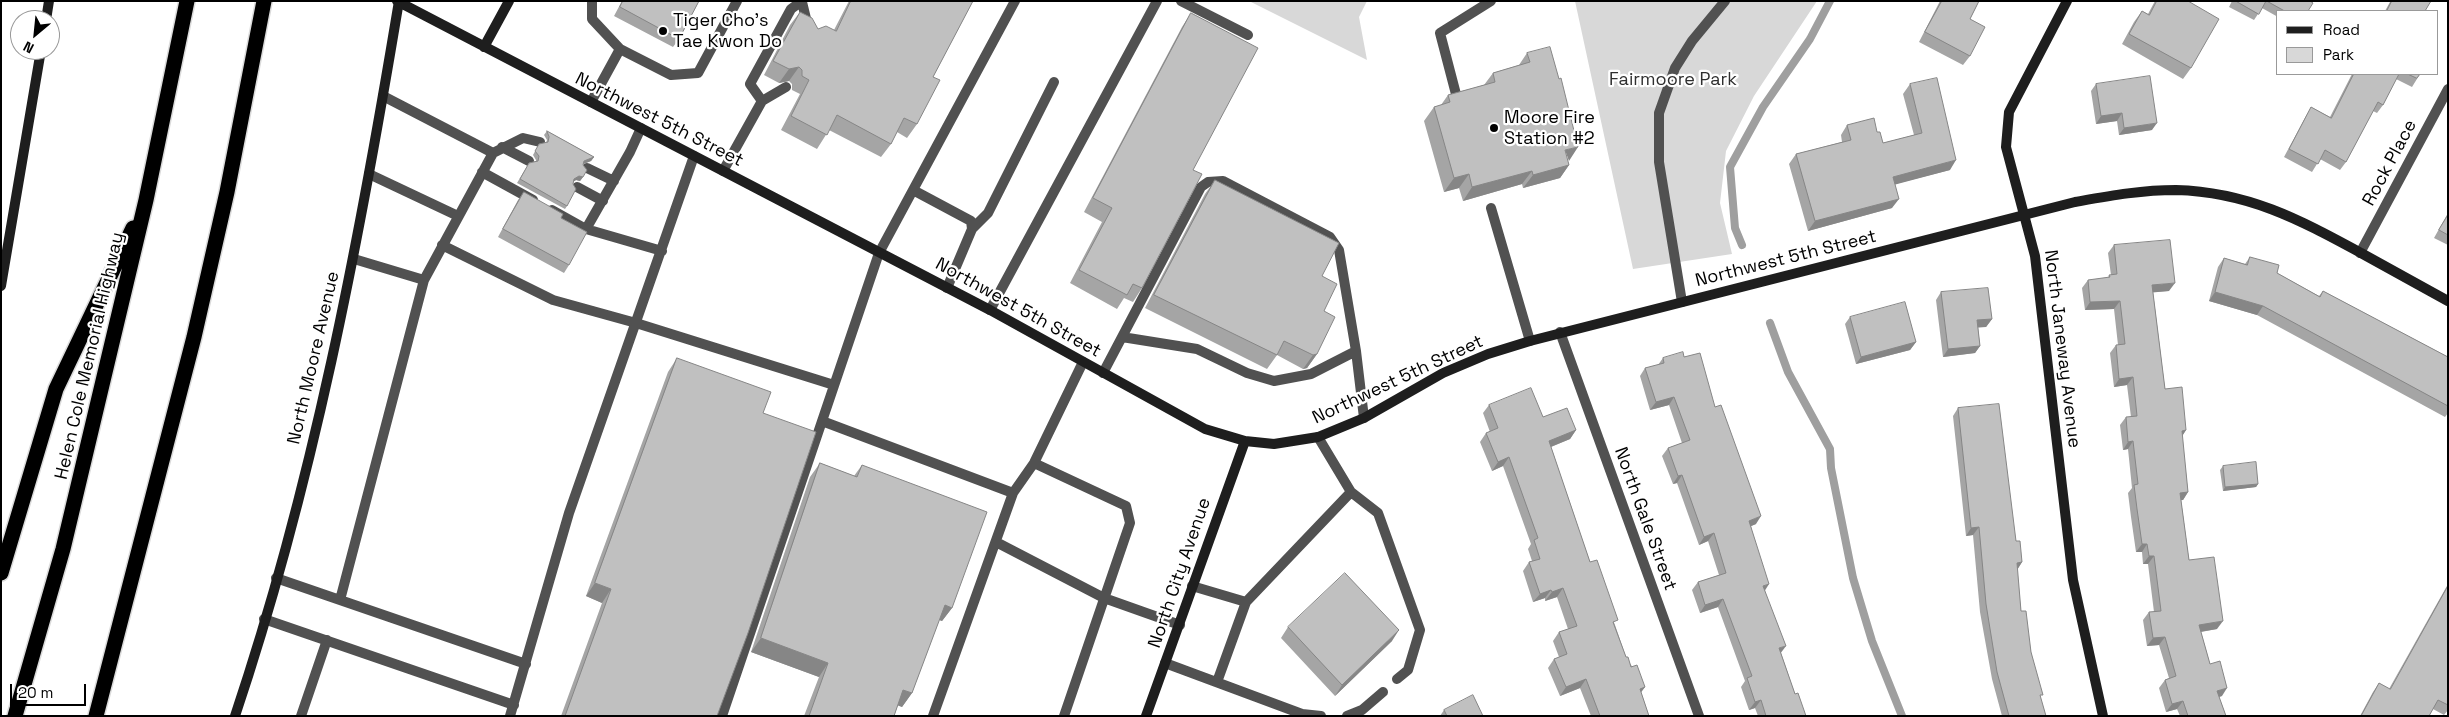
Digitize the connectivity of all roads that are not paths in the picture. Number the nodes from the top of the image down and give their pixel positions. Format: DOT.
graph roads {
  1 [pos="187,1"];
  2 [pos="264,1"];
  3 [pos="509,1"];
  4 [pos="592,1"];
  5 [pos="737,1"];
  6 [pos="1015,1"];
  7 [pos="1157,1"];
  8 [pos="1181,1"];
  9 [pos="1491,1"];
  10 [pos="1725,1"];
  11 [pos="2067,1"];
  12 [pos="398,2"];
  13 [pos="802,2"];
  14 [pos="1248,35"];
  15 [pos="811,36"];
  16 [pos="484,47"];
  17 [pos="620,49"];
  18 [pos="39,60"];
  19 [pos="1054,82"];
  20 [pos="786,87"];
  21 [pos="2448,89"];
  22 [pos="383,96"];
  23 [pos="1457,98"];
  24 [pos="762,101"];
  25 [pos="591,102"];
  26 [pos="641,128"];
  27 [pos="540,142"];
  28 [pos="497,150"];
  29 [pos="694,156"];
  30 [pos="529,161"];
  31 [pos="587,168"];
  32 [pos="723,171"];
  33 [pos="482,172"];
  34 [pos="369,174"];
  35 [pos="614,181"];
  36 [pos="577,187"];
  37 [pos="913,190"];
  38 [pos="146,200"];
  39 [pos="602,201"];
  40 [pos="1491,208"];
  41 [pos="2024,215"];
  42 [pos="458,216"];
  43 [pos="586,229"];
  44 [pos="972,229"];
  45 [pos="442,245"];
  46 [pos="662,250"];
  47 [pos="879,253"];
  48 [pos="2360,253"];
  49 [pos="354,260"];
  50 [pos="424,280"];
  51 [pos="1,286"];
  52 [pos="947,288"];
  53 [pos="2448,301"];
  54 [pos="1682,302"];
  55 [pos="990,310"];
  56 [pos="636,323"];
  57 [pos="1560,332"];
  58 [pos="1122,337"];
  59 [pos="1530,341"];
  60 [pos="1356,351"];
  61 [pos="1082,362"];
  62 [pos="1102,373"];
  63 [pos="834,385"];
  64 [pos="1364,418"];
  65 [pos="822,422"];
  66 [pos="1318,437"];
  67 [pos="1245,441"];
  68 [pos="1034,463"];
  69 [pos="1351,492"];
  70 [pos="1013,493"];
  71 [pos="996,542"];
  72 [pos="1,572"];
  73 [pos="276,578"];
  74 [pos="1192,586"];
  75 [pos="1104,598"];
  76 [pos="340,600"];
  77 [pos="1246,602"];
  78 [pos="264,619"];
  79 [pos="1180,625"];
  80 [pos="326,640"];
  81 [pos="1165,663"];
  82 [pos="526,664"];
  83 [pos="1398,679"];
  84 [pos="1218,682"];
  85 [pos="105,685"];
  86 [pos="1383,692"];
  87 [pos="514,705"];
  88 [pos="16,716"];
  89 [pos="96,716"];
  90 [pos="105,716"];
  91 [pos="235,716"];
  92 [pos="301,716"];
  93 [pos="510,716"];
  94 [pos="722,716"];
  95 [pos="933,716"];
  96 [pos="1064,716"];
  97 [pos="1146,716"];
  98 [pos="1321,716"];
  99 [pos="1347,716"];
  100 [pos="1699,716"];
  101 [pos="2102,716"];
  1 -- 38 [label="highway, Helen Cole Memorial Highway"];
  2 -- 85 [label="highway"];
  3 -- 16 [label="street"];
  4 -- 17 [label="street"];
  5 -- 17 [label="street"];
  6 -- 37 [label="street"];
  7 -- 55 [label="street"];
  8 -- 14 [label="street"];
  9 -- 23 [label="street"];
  10 -- 54 [label="street"];
  11 -- 41 [label="street, North Janeway Avenue"];
  12 -- 16 [label="street, Northwest 5th Street"];
  12 -- 22 [label="street, North Moore Avenue"];
  13 -- 15 [label="street"];
  13 -- 24 [label="street"];
  16 -- 25 [label="street, Northwest 5th Street"];
  17 -- 25 [label="street"];
  18 -- 51 [label="street"];
  19 -- 44 [label="street"];
  20 -- 24 [label="street"];
  21 -- 48 [label="street, Rock Place"];
  22 -- 28 [label="street"];
  22 -- 34 [label="street, North Moore Avenue"];
  24 -- 32 [label="street"];
  25 -- 26 [label="street, Northwest 5th Street"];
  26 -- 29 [label="street, Northwest 5th Street"];
  26 -- 35 [label="street"];
  27 -- 28 [label="street"];
  28 -- 30 [label="street"];
  28 -- 33 [label="street"];
  29 -- 32 [label="street, Northwest 5th Street"];
  29 -- 46 [label="street"];
  31 -- 35 [label="street"];
  32 -- 47 [label="street, Northwest 5th Street"];
  33 -- 42 [label="street"];
  33 -- 43 [label="street"];
  34 -- 42 [label="street"];
  34 -- 49 [label="street, North Moore Avenue"];
  35 -- 39 [label="street"];
  36 -- 39 [label="street"];
  37 -- 44 [label="street"];
  37 -- 47 [label="street"];
  38 -- 72 [label="highway"];
  38 -- 88 [label="highway, Helen Cole Memorial Highway"];
  39 -- 43 [label="street"];
  40 -- 59 [label="street"];
  41 -- 48 [label="street, Northwest 5th Street"];
  41 -- 54 [label="street, Northwest 5th Street"];
  41 -- 101 [label="street, North Janeway Avenue"];
  42 -- 45 [label="street"];
  43 -- 46 [label="street"];
  44 -- 52 [label="street"];
  45 -- 50 [label="street"];
  45 -- 56 [label="street"];
  46 -- 56 [label="street"];
  47 -- 52 [label="street, Northwest 5th Street"];
  47 -- 63 [label="street"];
  48 -- 53 [label="street, Northwest 5th Street"];
  49 -- 50 [label="street"];
  49 -- 73 [label="street, North Moore Avenue"];
  50 -- 76 [label="street"];
  52 -- 55 [label="street, Northwest 5th Street"];
  54 -- 57 [label="street, Northwest 5th Street"];
  55 -- 61 [label="street, Northwest 5th Street"];
  56 -- 63 [label="street"];
  56 -- 82 [label="street"];
  57 -- 59 [label="street, Northwest 5th Street"];
  57 -- 100 [label="street, North Gale Street"];
  58 -- 60 [label="street"];
  58 -- 60 [label="street"];
  58 -- 62 [label="street"];
  59 -- 64 [label="street, Northwest 5th Street"];
  60 -- 64 [label="street"];
  61 -- 62 [label="street, Northwest 5th Street"];
  61 -- 68 [label="street"];
  62 -- 67 [label="street, Northwest 5th Street"];
  63 -- 65 [label="street"];
  64 -- 66 [label="street, Northwest 5th Street"];
  65 -- 70 [label="street"];
  65 -- 94 [label="street"];
  66 -- 67 [label="street, Northwest 5th Street"];
  66 -- 69 [label="street"];
  67 -- 74 [label="street, North City Avenue"];
  68 -- 70 [label="street"];
  68 -- 75 [label="street"];
  69 -- 77 [label="street"];
  69 -- 83 [label="street"];
  70 -- 71 [label="street"];
  71 -- 75 [label="street"];
  71 -- 95 [label="street"];
  73 -- 76 [label="street"];
  73 -- 78 [label="street, North Moore Avenue"];
  74 -- 77 [label="street"];
  74 -- 79 [label="street, North City Avenue"];
  75 -- 79 [label="street"];
  75 -- 96 [label="street"];
  76 -- 82 [label="street"];
  77 -- 84 [label="street"];
  78 -- 80 [label="street"];
  78 -- 91 [label="street, North Moore Avenue"];
  79 -- 81 [label="street, North City Avenue"];
  80 -- 87 [label="street"];
  80 -- 92 [label="street"];
  81 -- 84 [label="street"];
  81 -- 97 [label="street, North City Avenue"];
  82 -- 87 [label="street"];
  84 -- 98 [label="street"];
  85 -- 89 [label="highway"];
  85 -- 90 [label="highway"];
  86 -- 99 [label="street"];
  87 -- 93 [label="street"];
}
